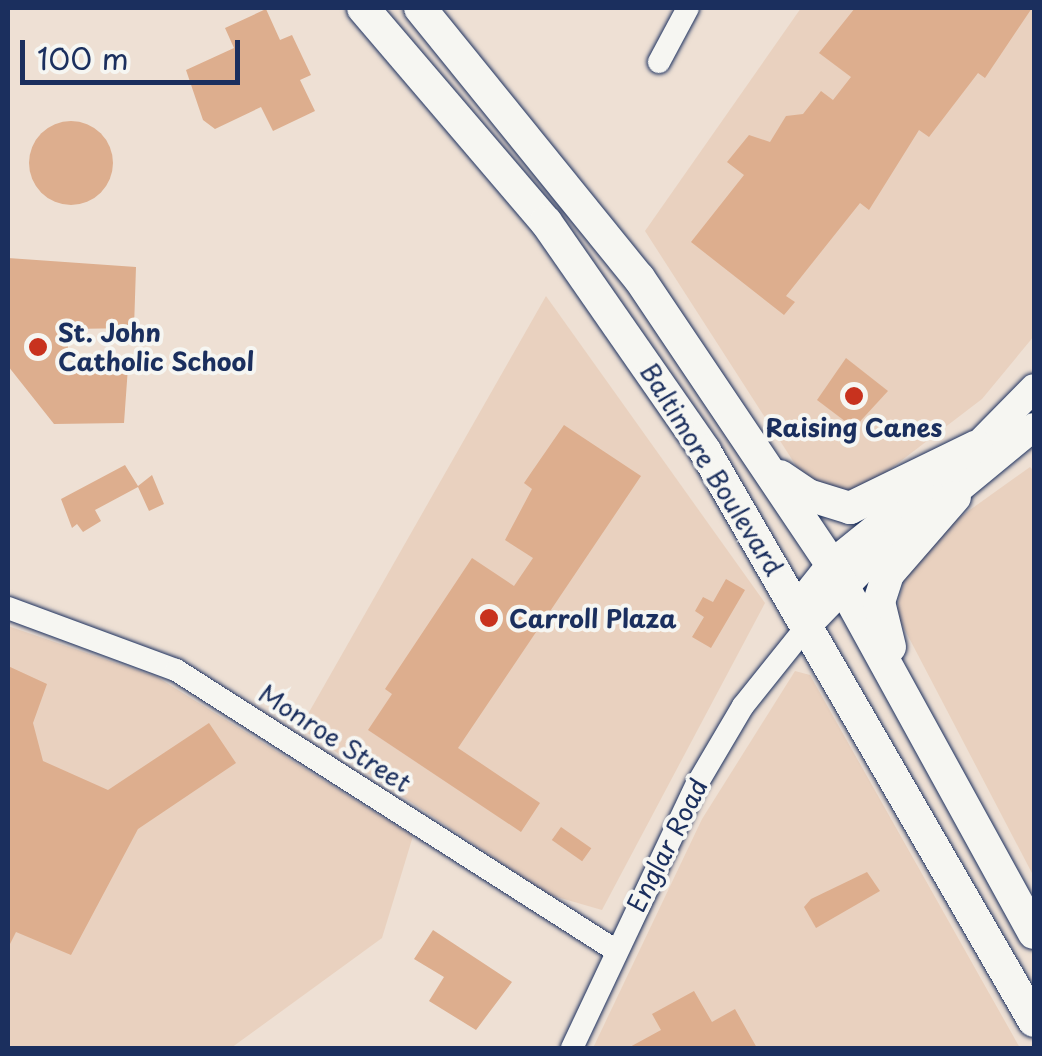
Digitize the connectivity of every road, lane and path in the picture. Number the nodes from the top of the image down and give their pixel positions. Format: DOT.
graph roads {
  1 [pos="363,8"];
  2 [pos="420,8"];
  3 [pos="688,8"];
  4 [pos="660,62"];
  5 [pos="1034,388"];
  6 [pos="1032,437"];
  7 [pos="978,446"];
  8 [pos="753,447"];
  9 [pos="956,497"];
  10 [pos="838,575"];
  11 [pos="8,608"];
  12 [pos="802,617"];
  13 [pos="916,722"];
  14 [pos="1034,933"];
  15 [pos="615,950"];
  16 [pos="1034,1021"];
  17 [pos="572,1048"];
  1 -- 12 [label="highway, Baltimore Boulevard"];
  2 -- 8 [label="highway, Baltimore Boulevard"];
  3 -- 4 [label="street"];
  5 -- 7 [label="main road, Englar Road"];
  6 -- 9 [label="main road, Englar Road"];
  7 -- 8 [label="highway"];
  7 -- 10 [label="main road, Englar Road"];
  8 -- 10 [label="highway, Baltimore Boulevard"];
  9 -- 10 [label="main road, Englar Road"];
  9 -- 13 [label="highway"];
  10 -- 12 [label="main road, Englar Road"];
  10 -- 13 [label="highway, Baltimore Boulevard"];
  11 -- 15 [label="street, Monroe Street"];
  12 -- 15 [label="street, Englar Road"];
  12 -- 16 [label="highway, Baltimore Boulevard"];
  13 -- 14 [label="highway, Baltimore Boulevard"];
  15 -- 17 [label="street, Englar Road"];
}
